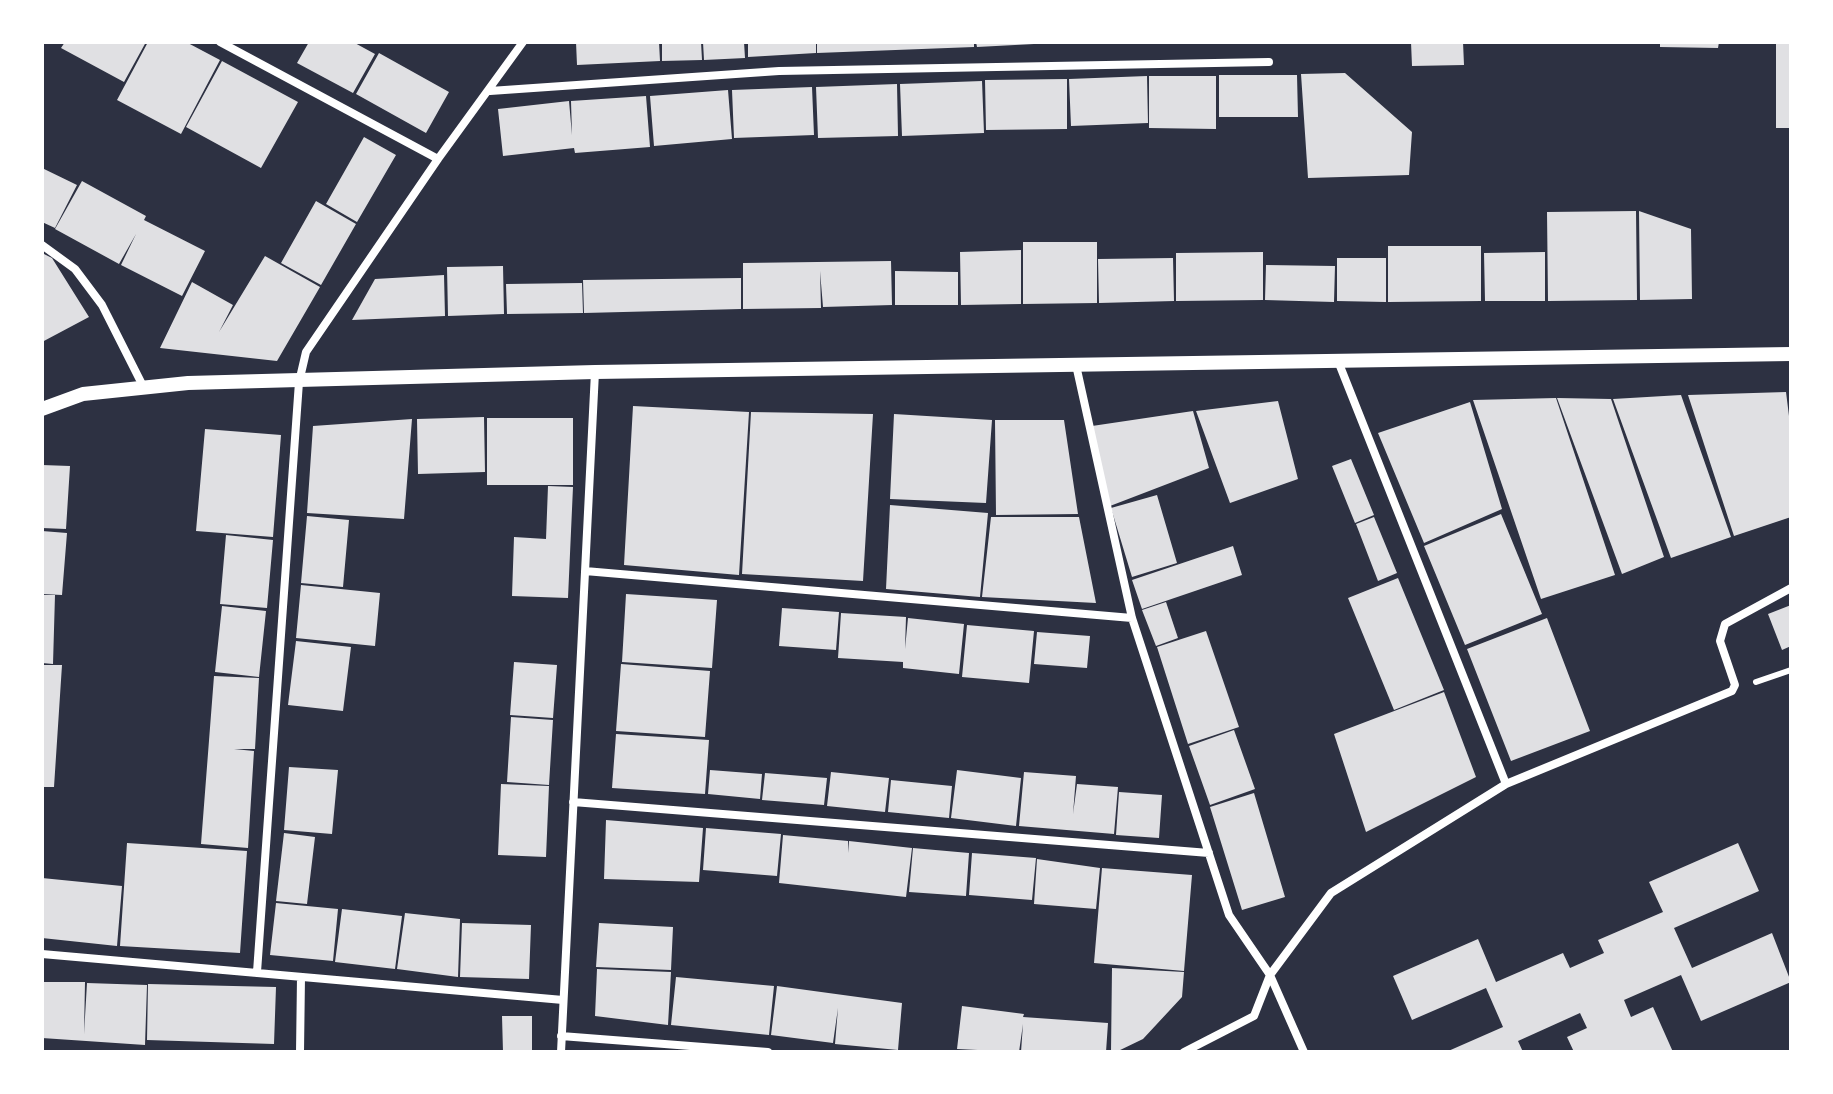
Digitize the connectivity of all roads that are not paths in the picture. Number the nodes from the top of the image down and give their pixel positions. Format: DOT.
graph roads {
  1 [pos="220,42"];
  2 [pos="523,42"];
  3 [pos="1269,62"];
  4 [pos="490,91"];
  5 [pos="438,159"];
  6 [pos="42,245"];
  7 [pos="1791,354"];
  8 [pos="1338,361"];
  9 [pos="1076,365"];
  10 [pos="595,372"];
  11 [pos="299,382"];
  12 [pos="144,388"];
  13 [pos="42,409"];
  14 [pos="585,571"];
  15 [pos="1791,588"];
  16 [pos="1132,618"];
  17 [pos="1791,670"];
  18 [pos="1756,682"];
  19 [pos="1506,784"];
  20 [pos="573,802"];
  21 [pos="1209,853"];
  22 [pos="42,954"];
  23 [pos="257,972"];
  24 [pos="1270,975"];
  25 [pos="301,977"];
  26 [pos="563,1000"];
  27 [pos="561,1036"];
  28 [pos="300,1052"];
  29 [pos="561,1052"];
  30 [pos="768,1052"];
  31 [pos="1184,1052"];
  32 [pos="1304,1052"];
  1 -- 5 [label="street"];
  2 -- 4 [label="street"];
  3 -- 4 [label="street"];
  4 -- 5 [label="street"];
  5 -- 11 [label="street"];
  6 -- 12 [label="street"];
  7 -- 8 [label="street"];
  8 -- 9 [label="street"];
  8 -- 19 [label="street"];
  9 -- 10 [label="street"];
  9 -- 16 [label="street"];
  10 -- 11 [label="street"];
  10 -- 14 [label="street"];
  11 -- 12 [label="street"];
  11 -- 23 [label="street"];
  12 -- 13 [label="street"];
  14 -- 16 [label="street"];
  14 -- 20 [label="street"];
  15 -- 19 [label="street"];
  16 -- 21 [label="street"];
  17 -- 18 [label="lane"];
  19 -- 24 [label="street"];
  20 -- 21 [label="street"];
  20 -- 26 [label="street"];
  21 -- 24 [label="street"];
  22 -- 23 [label="street"];
  23 -- 25 [label="street"];
  24 -- 31 [label="street"];
  24 -- 32 [label="street"];
  25 -- 26 [label="street"];
  25 -- 28 [label="street"];
  26 -- 27 [label="street"];
  27 -- 29 [label="street"];
  27 -- 30 [label="street"];
}
